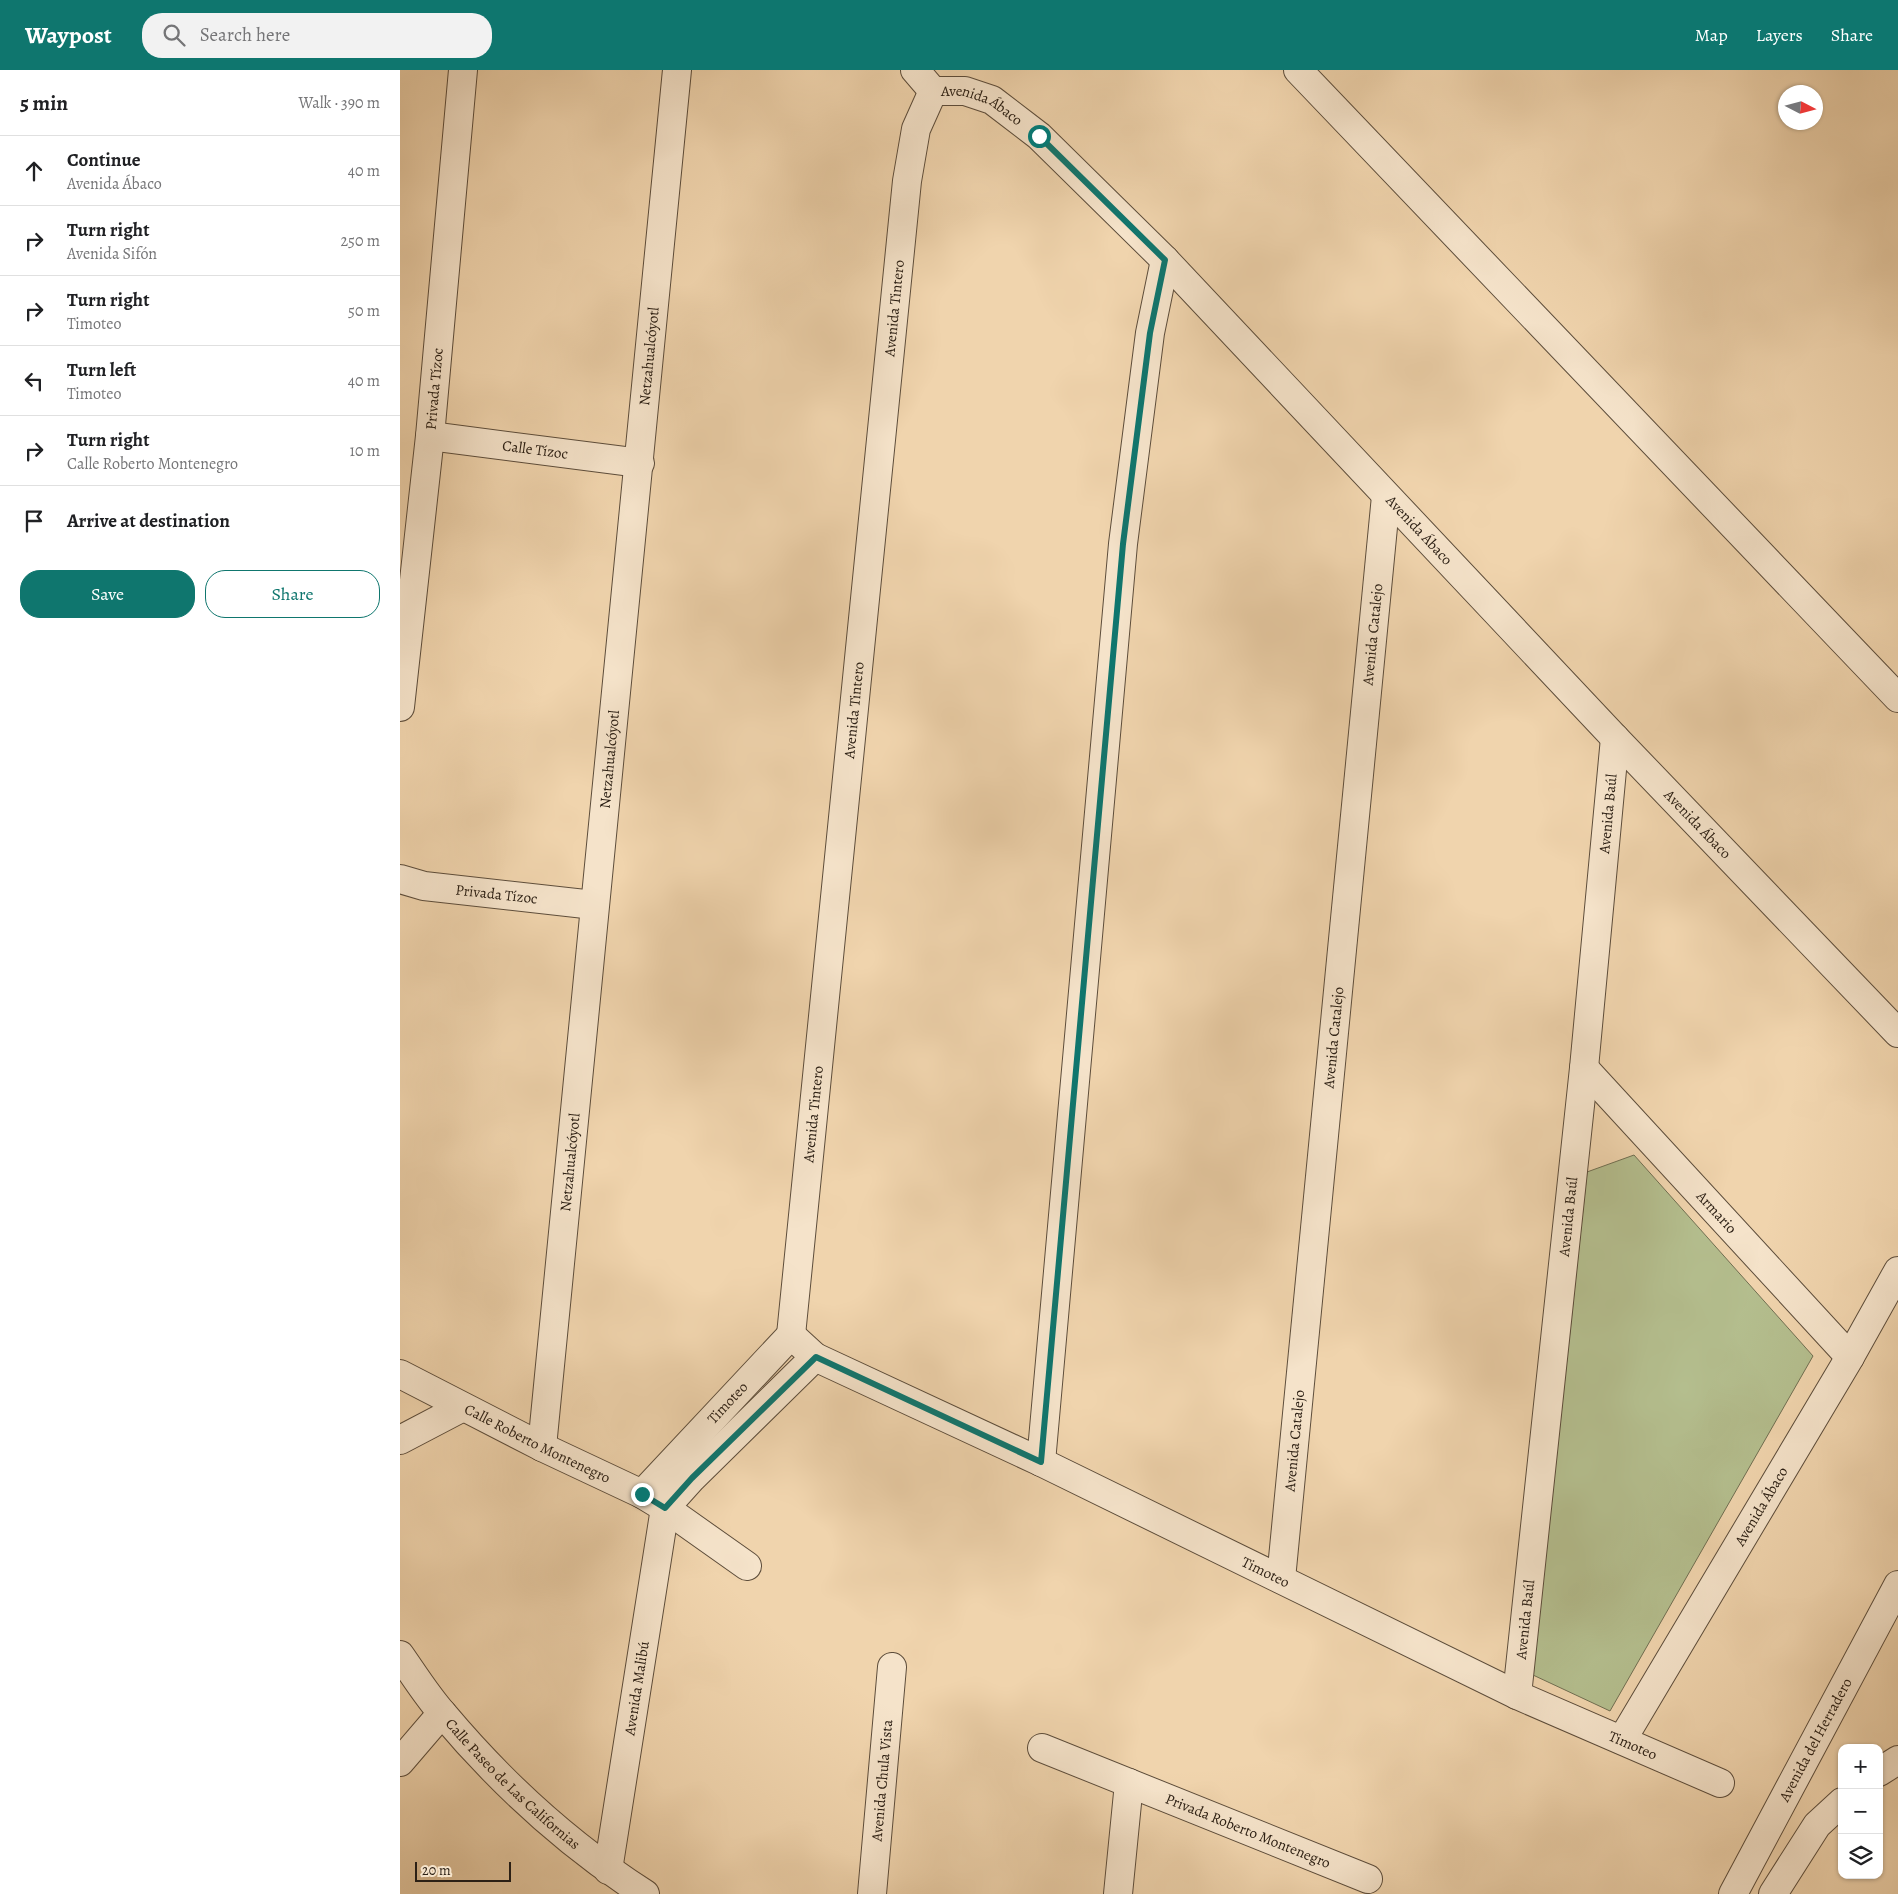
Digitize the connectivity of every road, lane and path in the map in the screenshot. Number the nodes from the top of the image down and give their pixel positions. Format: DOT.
graph roads {
  1 [pos="463,70"];
  2 [pos="677,70"];
  3 [pos="915,70"];
  4 [pos="1298,70"];
  5 [pos="934,91"];
  6 [pos="1165,260"];
  7 [pos="430,436"];
  8 [pos="640,463"];
  9 [pos="1386,496"];
  10 [pos="1898,698"];
  11 [pos="400,707"];
  12 [pos="1615,738"];
  13 [pos="400,879"];
  14 [pos="594,905"];
  15 [pos="1898,1033"];
  16 [pos="1584,1068"];
  17 [pos="1898,1271"];
  18 [pos="791,1335"];
  19 [pos="816,1357"];
  20 [pos="1850,1357"];
  21 [pos="400,1374"];
  22 [pos="463,1407"];
  23 [pos="400,1440"];
  24 [pos="542,1447"];
  25 [pos="1041,1462"];
  26 [pos="642,1494"];
  27 [pos="665,1508"];
  28 [pos="747,1566"];
  29 [pos="1281,1579"];
  30 [pos="1898,1585"];
  31 [pos="400,1655"];
  32 [pos="892,1667"];
  33 [pos="1517,1695"];
  34 [pos="442,1713"];
  35 [pos="1622,1740"];
  36 [pos="1042,1748"];
  37 [pos="1898,1760"];
  38 [pos="400,1762"];
  39 [pos="1883,1769"];
  40 [pos="1129,1783"];
  41 [pos="1720,1783"];
  42 [pos="1838,1806"];
  43 [pos="608,1870"];
  44 [pos="1368,1879"];
  45 [pos="645,1894"];
  46 [pos="872,1894"];
  47 [pos="1118,1894"];
  48 [pos="1733,1894"];
  49 [pos="1773,1894"];
  1 -- 7 [label="street, Privada Tízoc"];
  2 -- 8 [label="street, Netzahualcóyotl"];
  3 -- 5 [label="street, Avenida Ábaco"];
  4 -- 10 [label="street"];
  5 -- 6 [label="street, Avenida Ábaco"];
  5 -- 18 [label="street, Avenida Tintero"];
  6 -- 9 [label="street, Avenida Ábaco"];
  6 -- 25 [label="street"];
  7 -- 8 [label="street, Calle Tízoc"];
  7 -- 11 [label="street, Privada Tízoc"];
  8 -- 14 [label="street, Netzahualcóyotl"];
  9 -- 12 [label="street, Avenida Ábaco"];
  9 -- 29 [label="street, Avenida Catalejo"];
  12 -- 15 [label="street, Avenida Ábaco"];
  12 -- 16 [label="street, Avenida Baúl"];
  13 -- 14 [label="street, Privada Tízoc"];
  14 -- 24 [label="street, Netzahualcóyotl"];
  16 -- 20 [label="street, Armario"];
  16 -- 33 [label="street, Avenida Baúl"];
  17 -- 20 [label="street, Avenida Ábaco"];
  18 -- 19 [label="street, Timoteo"];
  18 -- 26 [label="street, Timoteo"];
  19 -- 25 [label="street, Timoteo"];
  19 -- 27 [label="street, Timoteo"];
  20 -- 35 [label="street, Avenida Ábaco"];
  21 -- 22 [label="street, Calle Roberto Montenegro"];
  22 -- 23 [label="street"];
  22 -- 24 [label="street, Calle Roberto Montenegro"];
  24 -- 26 [label="street, Calle Roberto Montenegro"];
  25 -- 29 [label="street, Timoteo"];
  26 -- 27 [label="street, Calle Roberto Montenegro"];
  27 -- 28 [label="street, Calle Roberto Montenegro"];
  27 -- 43 [label="street, Avenida Malibú"];
  29 -- 33 [label="street, Timoteo"];
  30 -- 48 [label="street, Avenida del Herradero"];
  31 -- 34 [label="street, Calle Paseo de Las Californias"];
  32 -- 46 [label="street, Avenida Chula Vista"];
  33 -- 35 [label="street, Timoteo"];
  34 -- 38 [label="street"];
  34 -- 43 [label="street, Calle Paseo de Las Californias"];
  35 -- 41 [label="street, Timoteo"];
  36 -- 40 [label="street"];
  37 -- 39 [label="street"];
  40 -- 44 [label="street, Privada Roberto Montenegro"];
  40 -- 47 [label="street"];
  42 -- 49 [label="street"];
  43 -- 45 [label="street, Calle Paseo de Las Californias"];
}
